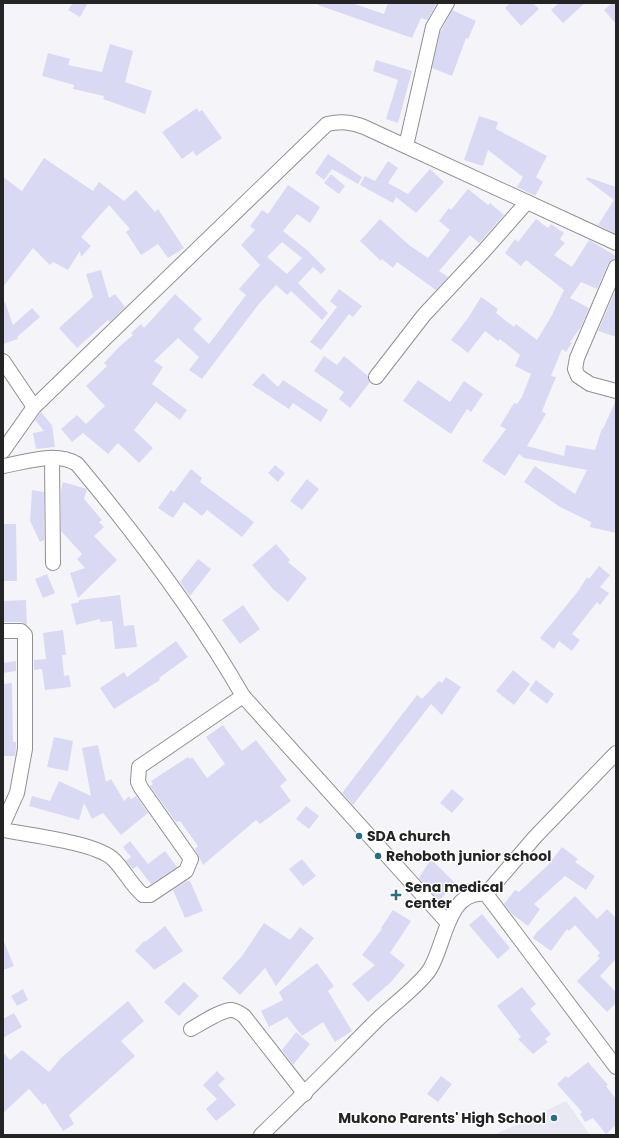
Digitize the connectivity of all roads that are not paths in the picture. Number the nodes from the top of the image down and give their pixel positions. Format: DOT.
graph roads {
  1 [pos="447,3"];
  2 [pos="406,146"];
  3 [pos="527,202"];
  4 [pos="616,243"];
  5 [pos="616,267"];
  6 [pos="3,360"];
  7 [pos="376,377"];
  8 [pos="616,392"];
  9 [pos="34,407"];
  10 [pos="3,451"];
  11 [pos="52,458"];
  12 [pos="3,466"];
  13 [pos="53,562"];
  14 [pos="3,631"];
  15 [pos="243,696"];
  16 [pos="616,753"];
  17 [pos="3,824"];
  18 [pos="3,830"];
  19 [pos="486,894"];
  20 [pos="447,922"];
  21 [pos="191,1029"];
  22 [pos="616,1067"];
  23 [pos="305,1094"];
  24 [pos="261,1135"];
  1 -- 2 [label="street"];
  2 -- 3 [label="street"];
  2 -- 9 [label="street"];
  3 -- 4 [label="street"];
  3 -- 7 [label="street"];
  5 -- 8 [label="street"];
  6 -- 9 [label="street"];
  9 -- 10 [label="street"];
  11 -- 12 [label="street"];
  11 -- 13 [label="street"];
  11 -- 15 [label="street"];
  14 -- 17 [label="street"];
  15 -- 18 [label="street"];
  15 -- 20 [label="street"];
  16 -- 19 [label="street"];
  19 -- 20 [label="street"];
  19 -- 22 [label="street"];
  20 -- 23 [label="street"];
  21 -- 23 [label="street"];
  23 -- 24 [label="street"];
}
